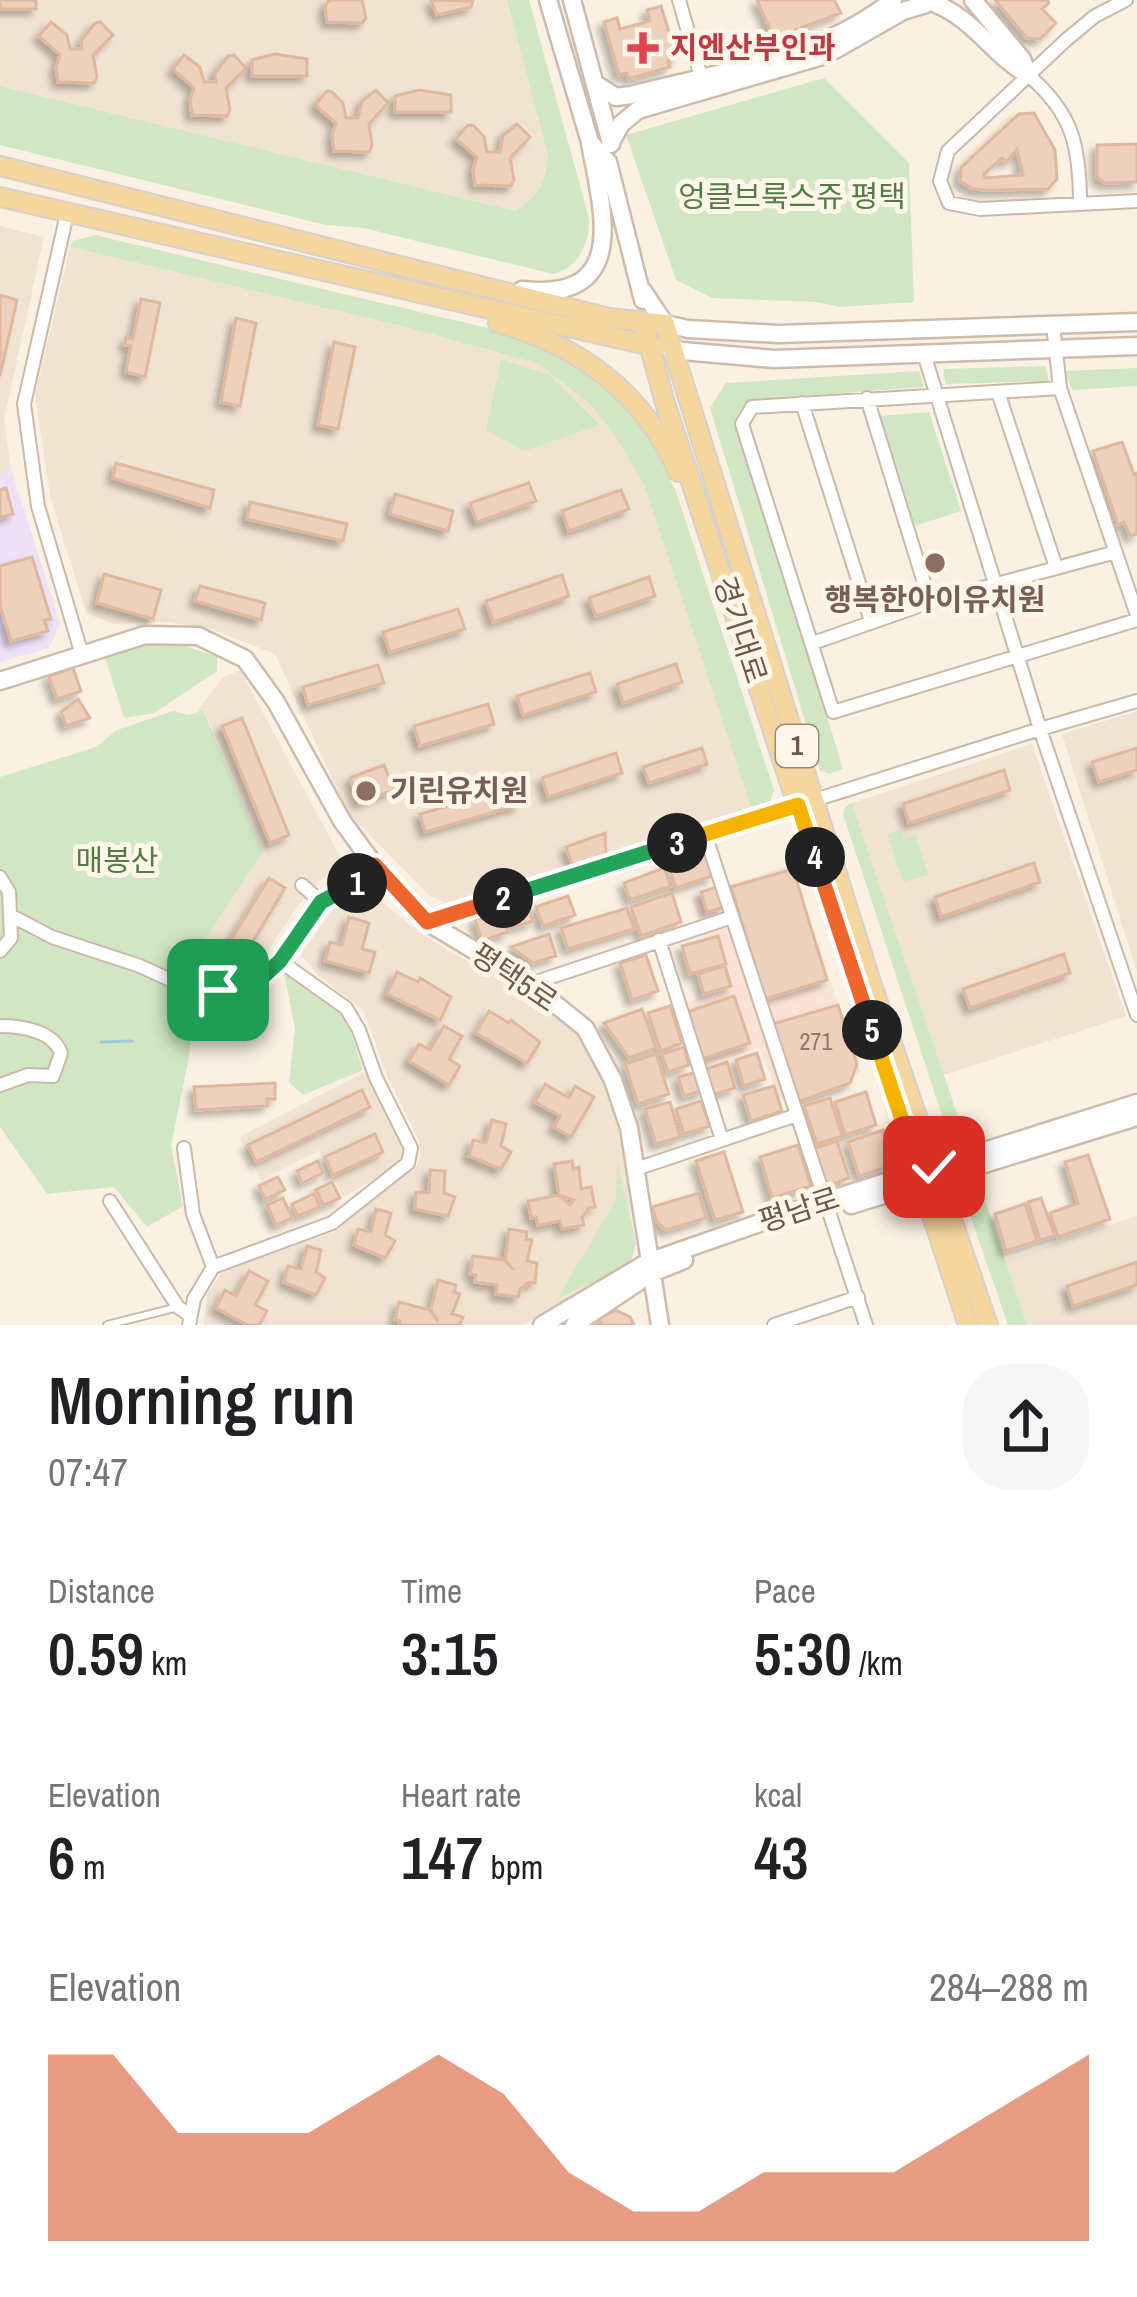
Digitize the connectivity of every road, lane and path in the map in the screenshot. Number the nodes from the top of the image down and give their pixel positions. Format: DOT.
graph roads {
  1 [pos="548,0"];
  2 [pos="572,0"];
  3 [pos="679,0"];
  4 [pos="893,0"];
  5 [pos="973,0"];
  6 [pos="1126,0"];
  7 [pos="932,2"];
  8 [pos="1028,75"];
  9 [pos="701,77"];
  10 [pos="597,86"];
  11 [pos="612,140"];
  12 [pos="590,142"];
  13 [pos="608,163"];
  14 [pos="0,166"];
  15 [pos="0,197"];
  16 [pos="1137,201"];
  17 [pos="1081,204"];
  18 [pos="67,214"];
  19 [pos="476,285"];
  20 [pos="643,291"];
  21 [pos="445,299"];
  22 [pos="643,322"];
  23 [pos="1137,322"];
  24 [pos="665,324"];
  25 [pos="1053,326"];
  26 [pos="649,345"];
  27 [pos="1137,346"];
  28 [pos="1055,349"];
  29 [pos="671,350"];
  30 [pos="924,354"];
  31 [pos="1060,388"];
  32 [pos="998,392"];
  33 [pos="934,394"];
  34 [pos="867,398"];
  35 [pos="802,403"];
  36 [pos="708,532"];
  37 [pos="1116,552"];
  38 [pos="1056,567"];
  39 [pos="993,584"];
  40 [pos="930,602"];
  41 [pos="1137,617"];
  42 [pos="871,622"];
  43 [pos="813,643"];
  44 [pos="82,655"];
  45 [pos="1017,655"];
  46 [pos="0,681"];
  47 [pos="1137,700"];
  48 [pos="1040,728"];
  49 [pos="806,802"];
  50 [pos="705,834"];
  51 [pos="375,865"];
  52 [pos="2,877"];
  53 [pos="302,885"];
  54 [pos="321,902"];
  55 [pos="10,915"];
  56 [pos="732,917"];
  57 [pos="427,922"];
  58 [pos="659,940"];
  59 [pos="0,951"];
  60 [pos="280,961"];
  61 [pos="530,984"];
  62 [pos="1137,1015"];
  63 [pos="0,1026"];
  64 [pos="0,1085"];
  65 [pos="1137,1103"];
  66 [pos="797,1115"];
  67 [pos="1137,1117"];
  68 [pos="722,1140"];
  69 [pos="184,1148"];
  70 [pos="635,1169"];
  71 [pos="929,1176"];
  72 [pos="110,1201"];
  73 [pos="829,1206"];
  74 [pos="654,1266"];
  75 [pos="214,1267"];
  76 [pos="858,1297"];
  77 [pos="184,1318"];
  78 [pos="107,1325"];
  79 [pos="542,1325"];
  80 [pos="574,1325"];
  81 [pos="664,1325"];
  82 [pos="774,1325"];
  83 [pos="866,1325"];
  84 [pos="968,1325"];
  85 [pos="988,1325"];
  1 -- 12 [label="street"];
  2 -- 10 [label="street"];
  3 -- 9 [label="street"];
  4 -- 9 [label="street"];
  5 -- 8 [label="street"];
  6 -- 8 [label="street"];
  7 -- 8 [label="street"];
  7 -- 11 [label="street"];
  8 -- 17 [label="street"];
  8 -- 17 [label="street"];
  9 -- 10 [label="street"];
  10 -- 11 [label="street"];
  11 -- 13 [label="street"];
  12 -- 13 [label="street"];
  12 -- 19 [label="street"];
  13 -- 20 [label="street"];
  14 -- 19 [label="main road"];
  15 -- 18 [label="main road"];
  16 -- 17 [label="street"];
  18 -- 21 [label="main road"];
  18 -- 44 [label="street"];
  19 -- 22 [label="main road"];
  20 -- 22 [label="street"];
  20 -- 24 [label="street"];
  21 -- 26 [label="main road"];
  21 -- 36 [label="main road"];
  22 -- 24 [label="main road"];
  22 -- 26 [label="main road, 경기대로 / 1"];
  23 -- 25 [label="street"];
  24 -- 25 [label="street"];
  24 -- 29 [label="main road, 경기대로 / 1"];
  25 -- 28 [label="street"];
  26 -- 29 [label="main road"];
  26 -- 36 [label="main road, 경기대로 / 1"];
  27 -- 28 [label="street"];
  28 -- 30 [label="street"];
  28 -- 31 [label="street"];
  29 -- 30 [label="street"];
  29 -- 49 [label="main road, 경기대로 / 1"];
  30 -- 33 [label="street"];
  31 -- 32 [label="street"];
  31 -- 37 [label="street"];
  32 -- 33 [label="street"];
  32 -- 38 [label="street"];
  33 -- 34 [label="street"];
  33 -- 39 [label="street"];
  34 -- 35 [label="street"];
  34 -- 40 [label="street"];
  35 -- 42 [label="street"];
  35 -- 43 [label="street"];
  36 -- 49 [label="main road, 경기대로 / 1"];
  37 -- 38 [label="street"];
  37 -- 41 [label="street"];
  38 -- 39 [label="street"];
  39 -- 40 [label="street"];
  39 -- 45 [label="street"];
  40 -- 42 [label="street"];
  41 -- 45 [label="street"];
  42 -- 43 [label="street"];
  43 -- 45 [label="street"];
  44 -- 46 [label="street, 평택5로"];
  44 -- 51 [label="street, 평택5로"];
  45 -- 48 [label="street"];
  47 -- 48 [label="street"];
  48 -- 49 [label="street"];
  48 -- 62 [label="street"];
  49 -- 50 [label="street"];
  49 -- 71 [label="main road, 경기대로 / 1"];
  50 -- 56 [label="street"];
  50 -- 57 [label="street"];
  51 -- 54 [label="street"];
  51 -- 57 [label="street, 평택5로"];
  52 -- 55 [label="street"];
  53 -- 54 [label="street"];
  54 -- 60 [label="street"];
  55 -- 59 [label="street"];
  55 -- 60 [label="street"];
  56 -- 58 [label="street"];
  56 -- 66 [label="street"];
  57 -- 61 [label="street, 평택5로"];
  58 -- 61 [label="street"];
  58 -- 68 [label="street"];
  60 -- 75 [label="street"];
  61 -- 70 [label="street, 평택5로"];
  63 -- 64 [label="street"];
  65 -- 71 [label="street, 평남로"];
  66 -- 68 [label="street"];
  66 -- 73 [label="street"];
  67 -- 71 [label="street"];
  68 -- 70 [label="street"];
  69 -- 75 [label="street"];
  70 -- 74 [label="street, 평택5로"];
  71 -- 73 [label="street, 평남로"];
  71 -- 84 [label="main road, 경기대로 / 1"];
  71 -- 85 [label="main road, 경기대로 / 1"];
  72 -- 77 [label="street"];
  73 -- 74 [label="street, 평남로"];
  73 -- 76 [label="street"];
  74 -- 79 [label="street, 평남로"];
  74 -- 80 [label="street"];
  74 -- 81 [label="street, 평택5로"];
  75 -- 77 [label="street"];
  76 -- 82 [label="street"];
  76 -- 83 [label="street"];
  77 -- 78 [label="lane"];
}
